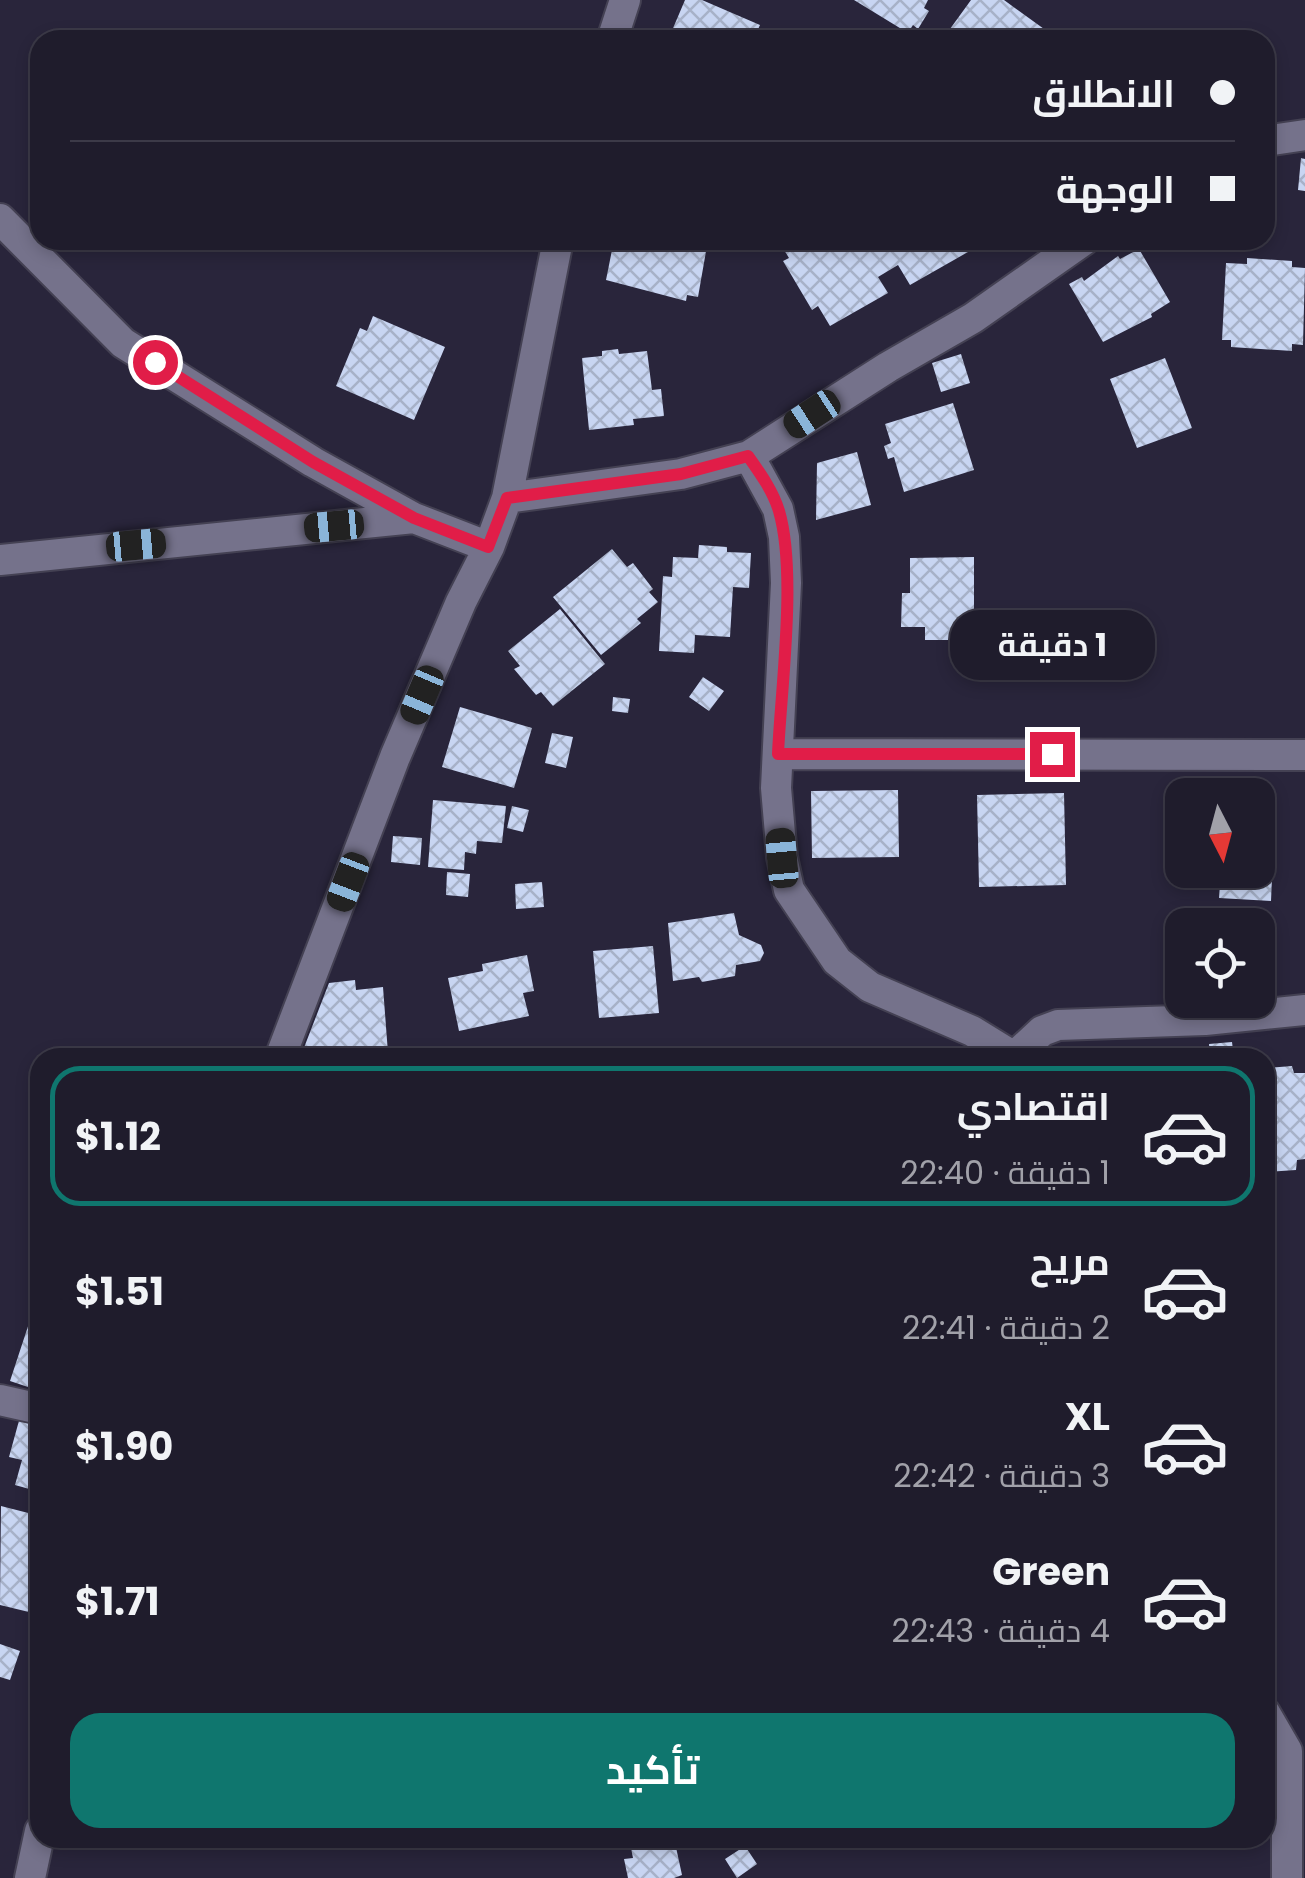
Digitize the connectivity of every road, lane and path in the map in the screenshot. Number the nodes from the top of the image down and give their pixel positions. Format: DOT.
graph roads {
  1 [pos="624,0"];
  2 [pos="615,30"];
  3 [pos="1305,135"];
  4 [pos="1275,140"];
  5 [pos="0,220"];
  6 [pos="556,250"];
  7 [pos="1070,250"];
  8 [pos="748,456"];
  9 [pos="507,498"];
  10 [pos="414,518"];
  11 [pos="488,547"];
  12 [pos="0,560"];
  13 [pos="778,754"];
  14 [pos="1305,755"];
  15 [pos="1305,1010"];
  16 [pos="284,1048"];
  17 [pos="1001,1048"];
  18 [pos="1025,1048"];
  19 [pos="0,1400"];
  20 [pos="30,1407"];
  21 [pos="1275,1730"];
  22 [pos="36,1848"];
  23 [pos="1293,1869"];
  24 [pos="30,1878"];
  1 -- 2 [label="street"];
  3 -- 4 [label="street"];
  5 -- 10 [label="street"];
  6 -- 9 [label="street"];
  7 -- 8 [label="street"];
  8 -- 9 [label="street"];
  8 -- 13 [label="street"];
  9 -- 11 [label="street"];
  10 -- 11 [label="street"];
  10 -- 12 [label="street"];
  11 -- 16 [label="street"];
  13 -- 14 [label="street"];
  13 -- 17 [label="street"];
  15 -- 18 [label="street"];
  19 -- 20 [label="street"];
  21 -- 23 [label="street"];
  22 -- 24 [label="street"];
}
